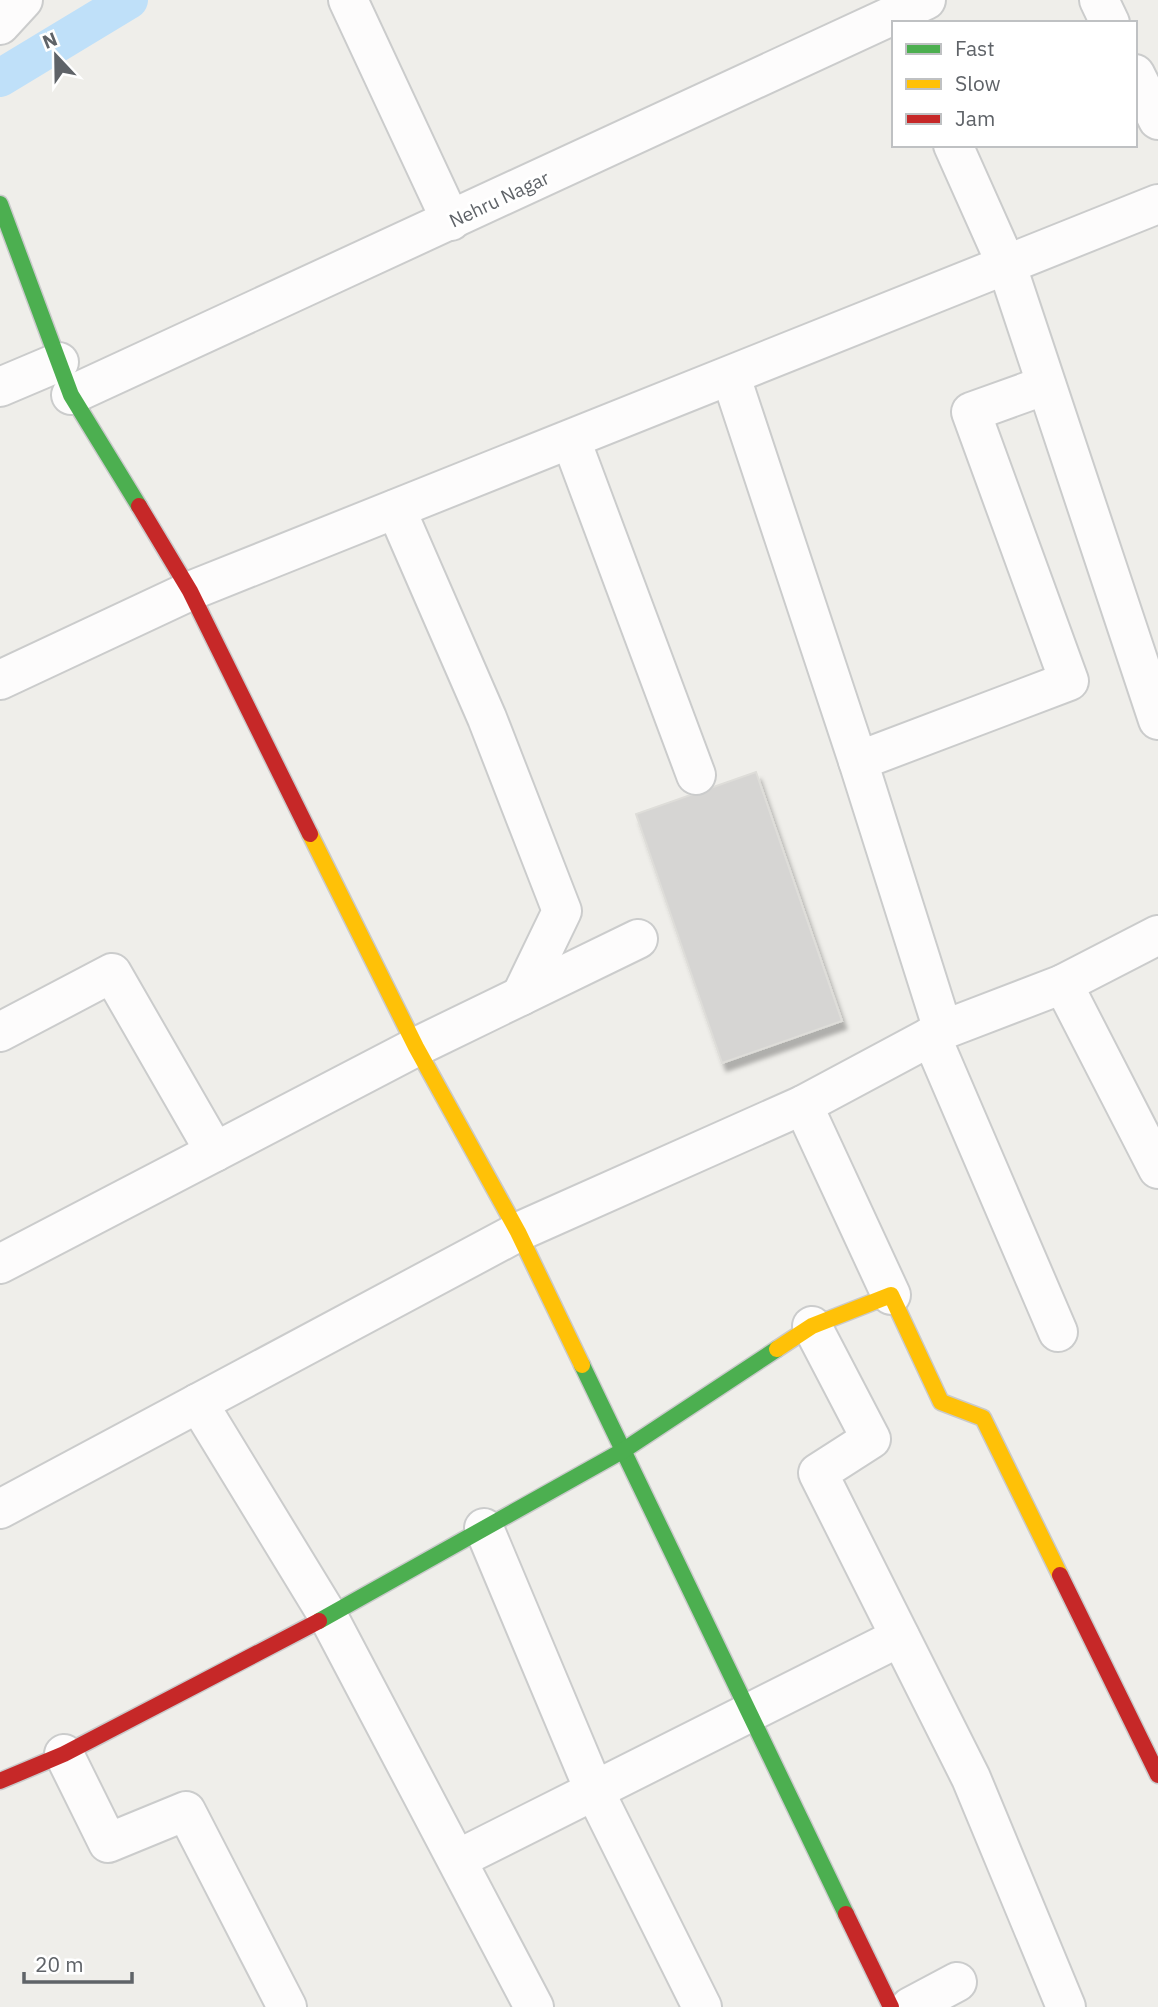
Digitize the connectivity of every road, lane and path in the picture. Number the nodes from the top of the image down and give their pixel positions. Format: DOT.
graph roads {
  1 [pos="23,0"];
  2 [pos="348,0"];
  3 [pos="1099,0"];
  4 [pos="906,12"];
  5 [pos="1109,21"];
  6 [pos="0,25"];
  7 [pos="1137,78"];
  8 [pos="1158,120"];
  9 [pos="954,147"];
  10 [pos="0,204"];
  11 [pos="1158,204"];
  12 [pos="451,221"];
  13 [pos="1007,266"];
  14 [pos="731,377"];
  15 [pos="65,379"];
  16 [pos="1046,385"];
  17 [pos="0,387"];
  18 [pos="571,440"];
  19 [pos="396,509"];
  20 [pos="190,591"];
  21 [pos="0,680"];
  22 [pos="1158,720"];
  23 [pos="858,761"];
  24 [pos="696,775"];
  25 [pos="1158,935"];
  26 [pos="638,939"];
  27 [pos="1063,984"];
  28 [pos="521,996"];
  29 [pos="0,1031"];
  30 [pos="937,1033"];
  31 [pos="416,1047"];
  32 [pos="803,1105"];
  33 [pos="215,1152"];
  34 [pos="1158,1169"];
  35 [pos="518,1232"];
  36 [pos="0,1264"];
  37 [pos="891,1295"];
  38 [pos="812,1326"];
  39 [pos="1058,1332"];
  40 [pos="198,1403"];
  41 [pos="624,1450"];
  42 [pos="0,1509"];
  43 [pos="484,1528"];
  44 [pos="328,1616"];
  45 [pos="900,1637"];
  46 [pos="749,1712"];
  47 [pos="64,1754"];
  48 [pos="1158,1775"];
  49 [pos="0,1781"];
  50 [pos="594,1790"];
  51 [pos="458,1859"];
  52 [pos="957,1982"];
  53 [pos="287,2007"];
  54 [pos="534,2007"];
  55 [pos="702,2007"];
  56 [pos="891,2007"];
  57 [pos="910,2007"];
  58 [pos="1066,2007"];
  1 -- 6 [label="street"];
  2 -- 12 [label="street"];
  3 -- 5 [label="street"];
  4 -- 12 [label="street, Nehru Nagar"];
  7 -- 8 [label="street"];
  9 -- 13 [label="street"];
  10 -- 15 [label="street"];
  11 -- 13 [label="street"];
  12 -- 15 [label="street, Nehru Nagar"];
  13 -- 14 [label="street"];
  13 -- 16 [label="street"];
  14 -- 18 [label="street"];
  14 -- 23 [label="street"];
  15 -- 17 [label="street, Nehru Nagar"];
  15 -- 20 [label="street"];
  16 -- 22 [label="street"];
  16 -- 23 [label="street"];
  18 -- 19 [label="street"];
  18 -- 24 [label="street"];
  19 -- 20 [label="street"];
  19 -- 28 [label="street"];
  20 -- 21 [label="street"];
  20 -- 31 [label="street"];
  23 -- 30 [label="street"];
  25 -- 27 [label="street"];
  26 -- 28 [label="street"];
  27 -- 30 [label="street"];
  27 -- 34 [label="street"];
  28 -- 31 [label="street"];
  29 -- 33 [label="street"];
  30 -- 32 [label="street"];
  30 -- 39 [label="street"];
  31 -- 33 [label="street"];
  31 -- 35 [label="street"];
  32 -- 35 [label="street"];
  32 -- 37 [label="street"];
  33 -- 36 [label="street"];
  35 -- 40 [label="street"];
  35 -- 41 [label="street"];
  37 -- 38 [label="street"];
  37 -- 48 [label="street"];
  38 -- 41 [label="street"];
  38 -- 45 [label="street"];
  40 -- 42 [label="street"];
  40 -- 44 [label="street"];
  41 -- 43 [label="street"];
  41 -- 46 [label="street"];
  43 -- 44 [label="street"];
  43 -- 50 [label="street"];
  44 -- 47 [label="street"];
  44 -- 51 [label="street"];
  45 -- 46 [label="street"];
  45 -- 58 [label="street"];
  46 -- 50 [label="street"];
  46 -- 56 [label="street"];
  47 -- 49 [label="street"];
  47 -- 53 [label="street"];
  50 -- 51 [label="street"];
  50 -- 55 [label="street"];
  51 -- 54 [label="street"];
  52 -- 57 [label="street"];
}
